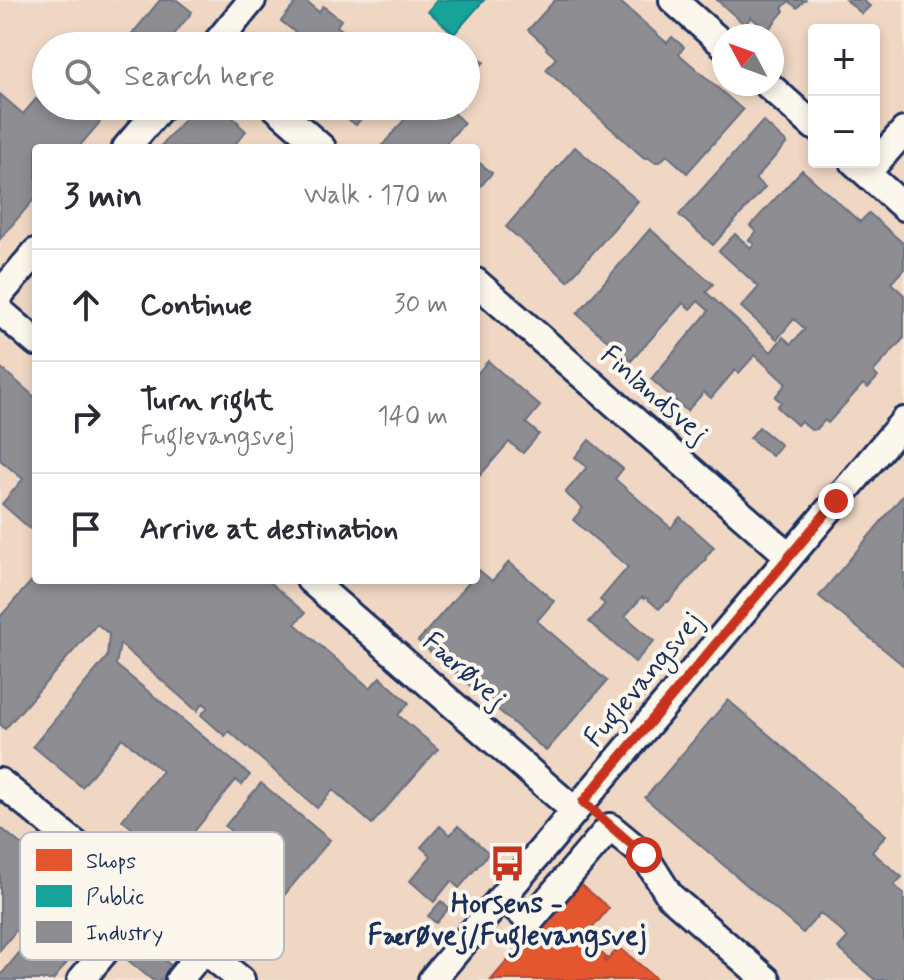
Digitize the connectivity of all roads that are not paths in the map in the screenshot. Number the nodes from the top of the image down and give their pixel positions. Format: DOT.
graph roads {
  1 [pos="252,0"];
  2 [pos="673,0"];
  3 [pos="226,32"];
  4 [pos="712,34"];
  5 [pos="780,96"];
  6 [pos="150,120"];
  7 [pos="290,120"];
  8 [pos="808,121"];
  9 [pos="904,131"];
  10 [pos="129,144"];
  11 [pos="317,144"];
  12 [pos="880,151"];
  13 [pos="860,168"];
  14 [pos="904,207"];
  15 [pos="32,257"];
  16 [pos="480,286"];
  17 [pos="0,294"];
  18 [pos="0,311"];
  19 [pos="32,339"];
  20 [pos="904,421"];
  21 [pos="789,556"];
  22 [pos="315,584"];
  23 [pos="0,782"];
  24 [pos="579,807"];
  25 [pos="610,827"];
  26 [pos="61,832"];
  27 [pos="503,896"];
  28 [pos="98,960"];
  29 [pos="195,960"];
  30 [pos="217,960"];
  31 [pos="81,980"];
  32 [pos="179,980"];
  33 [pos="241,980"];
  34 [pos="432,980"];
  35 [pos="767,980"];
  1 -- 3 [label="street"];
  2 -- 4 [label="street"];
  5 -- 8 [label="street"];
  6 -- 10 [label="street"];
  7 -- 11 [label="street"];
  9 -- 12 [label="street"];
  13 -- 14 [label="street"];
  15 -- 17 [label="street"];
  16 -- 21 [label="street, Finlandsvej"];
  18 -- 19 [label="street"];
  20 -- 21 [label="street, Fuglevangsvej"];
  21 -- 24 [label="street, Fuglevangsvej"];
  22 -- 24 [label="street, Færøvej"];
  23 -- 26 [label="street"];
  24 -- 25 [label="street, Færøvej"];
  24 -- 27 [label="street, Fuglevangsvej"];
  25 -- 27 [label="street"];
  25 -- 35 [label="street, Færøvej"];
  27 -- 34 [label="street, Fuglevangsvej"];
  28 -- 31 [label="street"];
  29 -- 32 [label="street"];
  30 -- 33 [label="street"];
}
